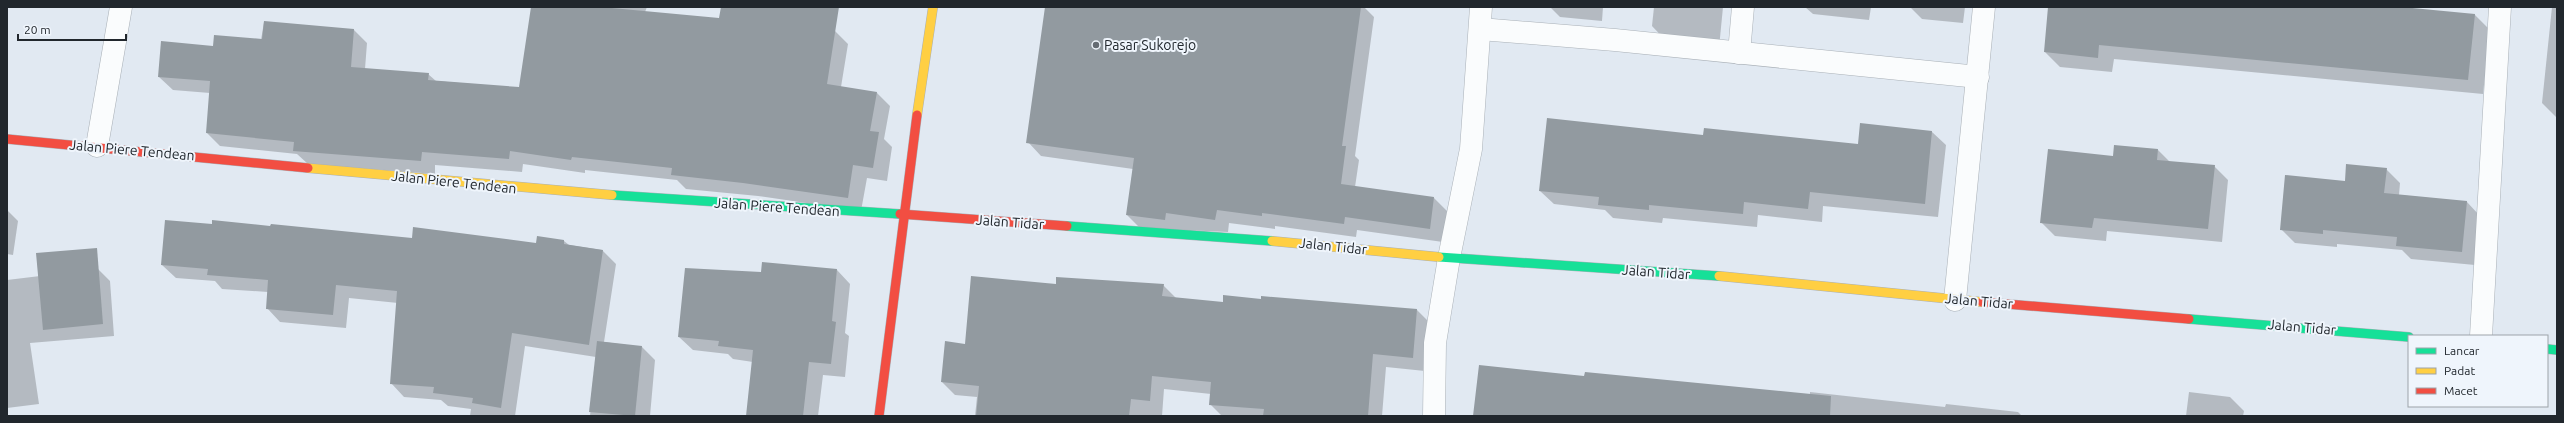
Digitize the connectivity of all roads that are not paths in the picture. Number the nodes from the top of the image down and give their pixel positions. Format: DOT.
graph roads {
  1 [pos="121,7"];
  2 [pos="933,7"];
  3 [pos="1481,7"];
  4 [pos="1743,7"];
  5 [pos="1984,7"];
  6 [pos="2500,7"];
  7 [pos="1480,29"];
  8 [pos="1739,53"];
  9 [pos="1978,77"];
  10 [pos="7,139"];
  11 [pos="96,146"];
  12 [pos="903,215"];
  13 [pos="1449,258"];
  14 [pos="1955,300"];
  15 [pos="2481,335"];
  16 [pos="2408,337"];
  17 [pos="879,416"];
  18 [pos="1434,416"];
  1 -- 11 [label="street"];
  2 -- 12 [label="main road"];
  3 -- 7 [label="street"];
  4 -- 8 [label="street"];
  5 -- 9 [label="street"];
  6 -- 15 [label="street"];
  7 -- 8 [label="street"];
  7 -- 13 [label="street"];
  8 -- 9 [label="street"];
  9 -- 14 [label="street"];
  10 -- 11 [label="main road, Jalan Piere Tendean"];
  11 -- 12 [label="main road, Jalan Piere Tendean"];
  12 -- 13 [label="main road, Jalan Tidar"];
  12 -- 17 [label="main road"];
  13 -- 14 [label="main road, Jalan Tidar"];
  13 -- 18 [label="street"];
  14 -- 16 [label="main road, Jalan Tidar"];
}
